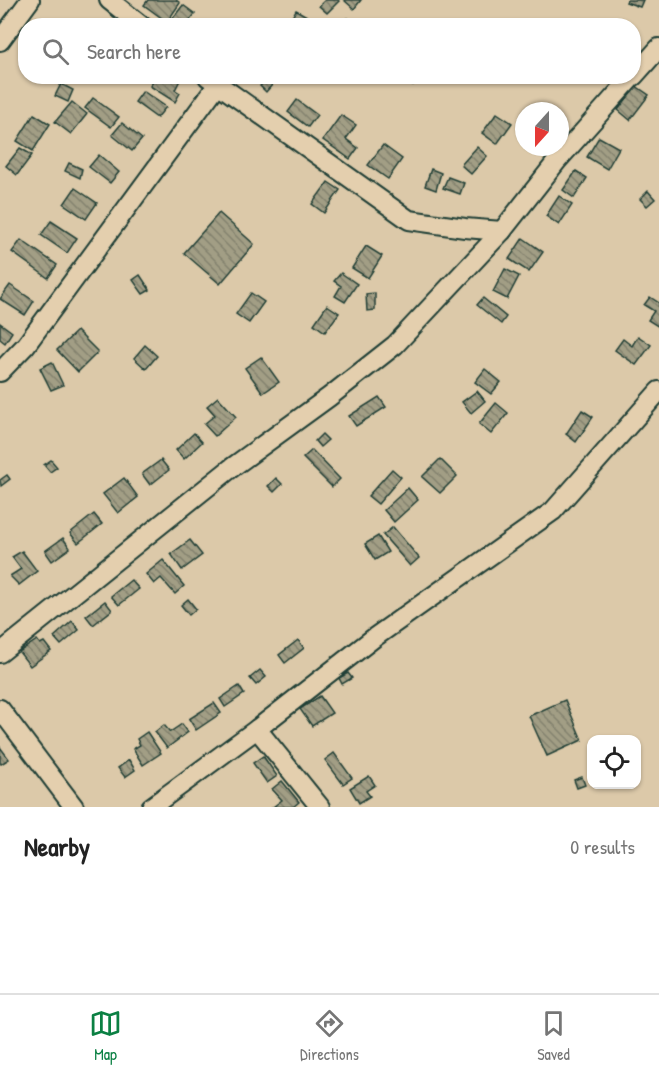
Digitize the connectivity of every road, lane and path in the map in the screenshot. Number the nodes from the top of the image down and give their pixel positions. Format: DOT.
graph roads {
  1 [pos="30,0"];
  2 [pos="109,0"];
  3 [pos="132,18"];
  4 [pos="0,41"];
  5 [pos="659,48"];
  6 [pos="641,67"];
  7 [pos="210,84"];
  8 [pos="219,84"];
  9 [pos="626,84"];
  10 [pos="502,231"];
  11 [pos="0,372"];
  12 [pos="659,391"];
  13 [pos="0,653"];
  14 [pos="0,709"];
  15 [pos="257,729"];
  16 [pos="74,807"];
  17 [pos="152,807"];
  18 [pos="320,807"];
  1 -- 4 [label="street"];
  2 -- 3 [label="street"];
  5 -- 6 [label="street"];
  7 -- 11 [label="street"];
  8 -- 10 [label="street"];
  9 -- 10 [label="street"];
  10 -- 13 [label="street"];
  12 -- 15 [label="street"];
  14 -- 16 [label="street"];
  15 -- 17 [label="street"];
  15 -- 18 [label="street"];
}
